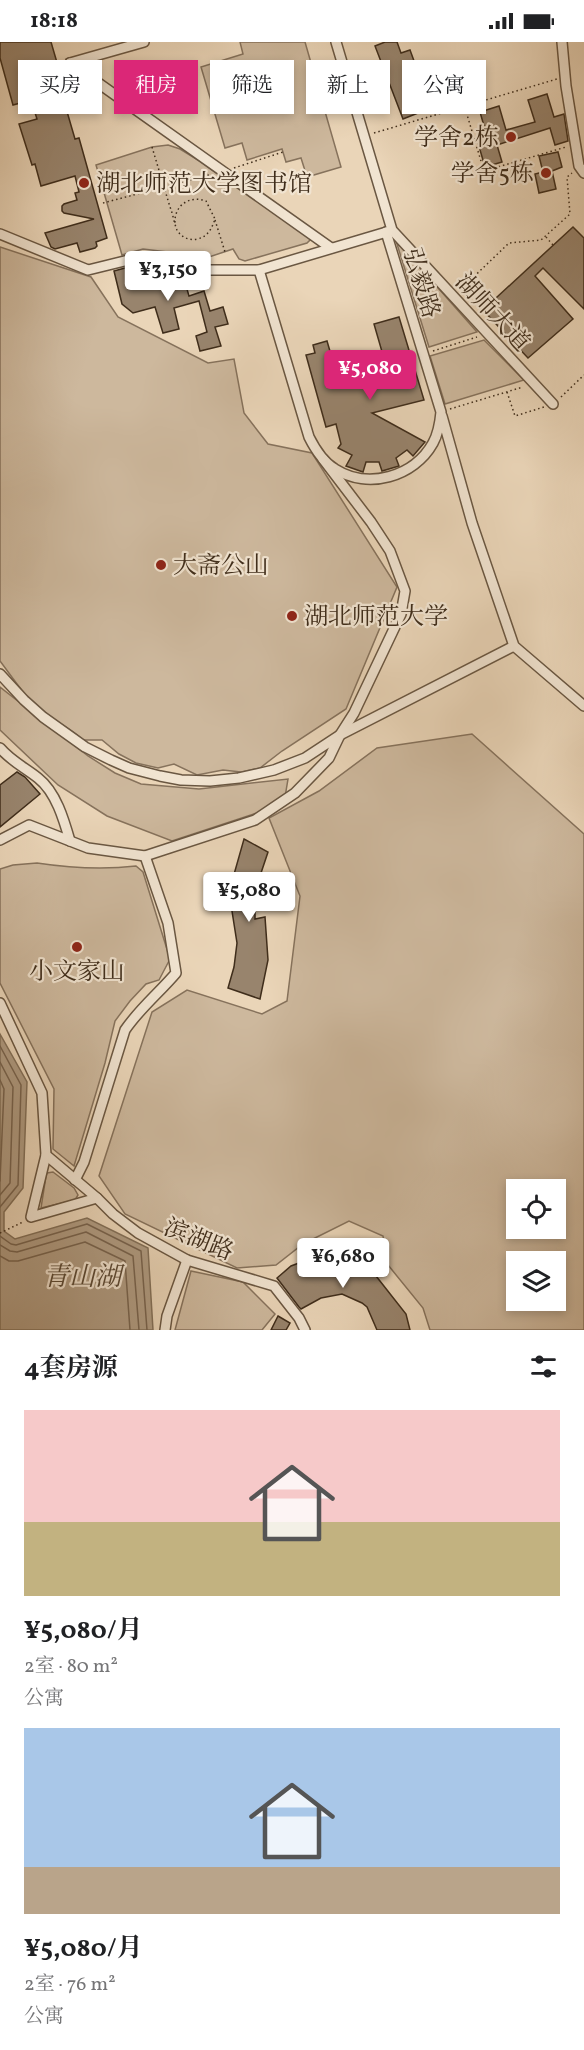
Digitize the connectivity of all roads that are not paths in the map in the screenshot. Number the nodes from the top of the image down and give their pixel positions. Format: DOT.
graph roads {
  1 [pos="144,42"];
  2 [pos="336,42"];
  3 [pos="562,42"];
  4 [pos="582,167"];
  5 [pos="389,231"];
  6 [pos="0,234"];
  7 [pos="331,248"];
  8 [pos="259,270"];
  9 [pos="553,404"];
  10 [pos="441,412"];
  11 [pos="323,459"];
  12 [pos="514,646"];
  13 [pos="0,674"];
  14 [pos="584,706"];
  15 [pos="340,735"];
  16 [pos="0,748"];
  17 [pos="0,840"];
  18 [pos="70,841"];
  19 [pos="145,856"];
  20 [pos="0,1003"];
  21 [pos="46,1155"];
  22 [pos="75,1180"];
  23 [pos="97,1198"];
  24 [pos="187,1260"];
  25 [pos="165,1330"];
  26 [pos="305,1330"];
  1 -- 7 [label="street"];
  2 -- 5 [label="street, 湖师大道"];
  3 -- 4 [label="street"];
  5 -- 7 [label="street"];
  5 -- 9 [label="street, 湖师大道"];
  5 -- 10 [label="street, 弘毅路"];
  6 -- 8 [label="street"];
  7 -- 8 [label="street"];
  8 -- 11 [label="street"];
  10 -- 11 [label="street"];
  10 -- 12 [label="street, 弘毅路"];
  11 -- 15 [label="street"];
  12 -- 14 [label="street"];
  12 -- 15 [label="street"];
  13 -- 15 [label="street"];
  15 -- 19 [label="street"];
  16 -- 18 [label="street"];
  17 -- 18 [label="street"];
  18 -- 19 [label="street"];
  19 -- 22 [label="street"];
  20 -- 21 [label="street"];
  21 -- 22 [label="street, 滨湖路"];
  21 -- 23 [label="street"];
  22 -- 23 [label="street, 滨湖路"];
  23 -- 24 [label="street, 滨湖路"];
  24 -- 25 [label="street"];
  24 -- 26 [label="street, 滨湖路"];
}
